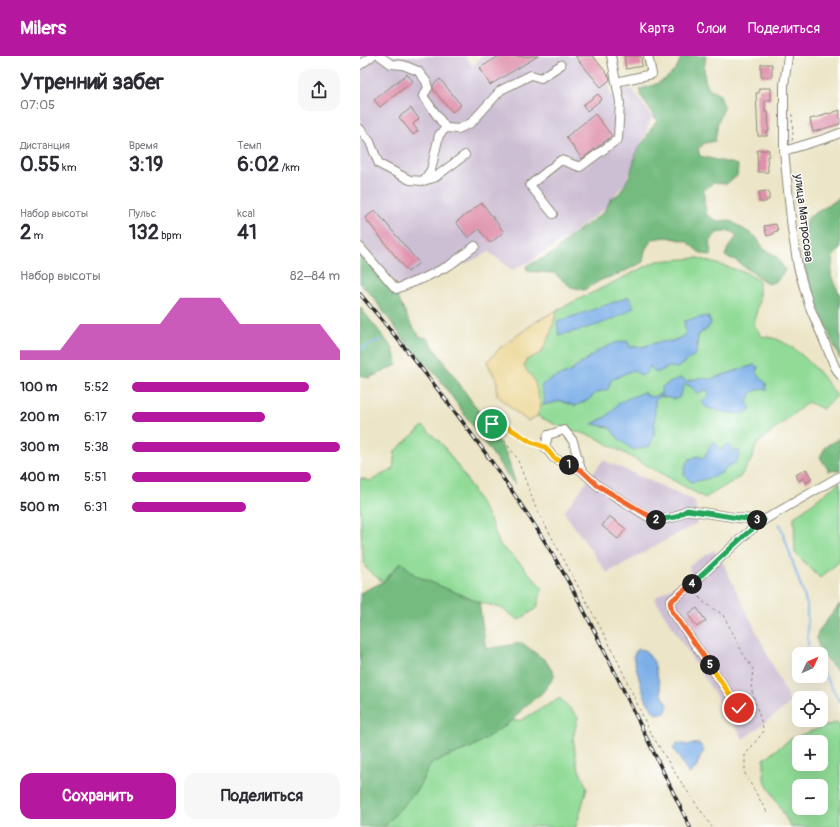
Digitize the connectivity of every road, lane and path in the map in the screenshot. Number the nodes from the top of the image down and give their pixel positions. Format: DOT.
graph roads {
  1 [pos="372,56"];
  2 [pos="380,56"];
  3 [pos="612,56"];
  4 [pos="648,56"];
  5 [pos="788,56"];
  6 [pos="360,65"];
  7 [pos="561,65"];
  8 [pos="616,82"];
  9 [pos="446,128"];
  10 [pos="360,129"];
  11 [pos="840,133"];
  12 [pos="363,138"];
  13 [pos="784,151"];
  14 [pos="465,155"];
  15 [pos="424,181"];
  16 [pos="553,214"];
  17 [pos="475,246"];
  18 [pos="360,247"];
  19 [pos="840,375"];
  20 [pos="545,447"];
  21 [pos="581,470"];
  22 [pos="840,476"];
  23 [pos="764,520"];
  24 [pos="691,585"];
  25 [pos="739,708"];
  26 [pos="768,814"];
  27 [pos="712,827"];
  1 -- 6 [label="street"];
  2 -- 9 [label="street"];
  3 -- 8 [label="street"];
  4 -- 8 [label="street"];
  5 -- 13 [label="street, улица Матросова"];
  7 -- 9 [label="street"];
  8 -- 16 [label="street"];
  9 -- 15 [label="street"];
  10 -- 12 [label="street"];
  11 -- 13 [label="street"];
  12 -- 15 [label="street"];
  13 -- 19 [label="street, улица Матросова"];
  14 -- 15 [label="street"];
  17 -- 18 [label="street"];
  20 -- 21 [label="street"];
  20 -- 21 [label="street"];
  20 -- 27 [label="path"];
  21 -- 23 [label="street"];
  22 -- 23 [label="street"];
  23 -- 24 [label="street"];
  24 -- 25 [label="street"];
  24 -- 26 [label="path"];
}
